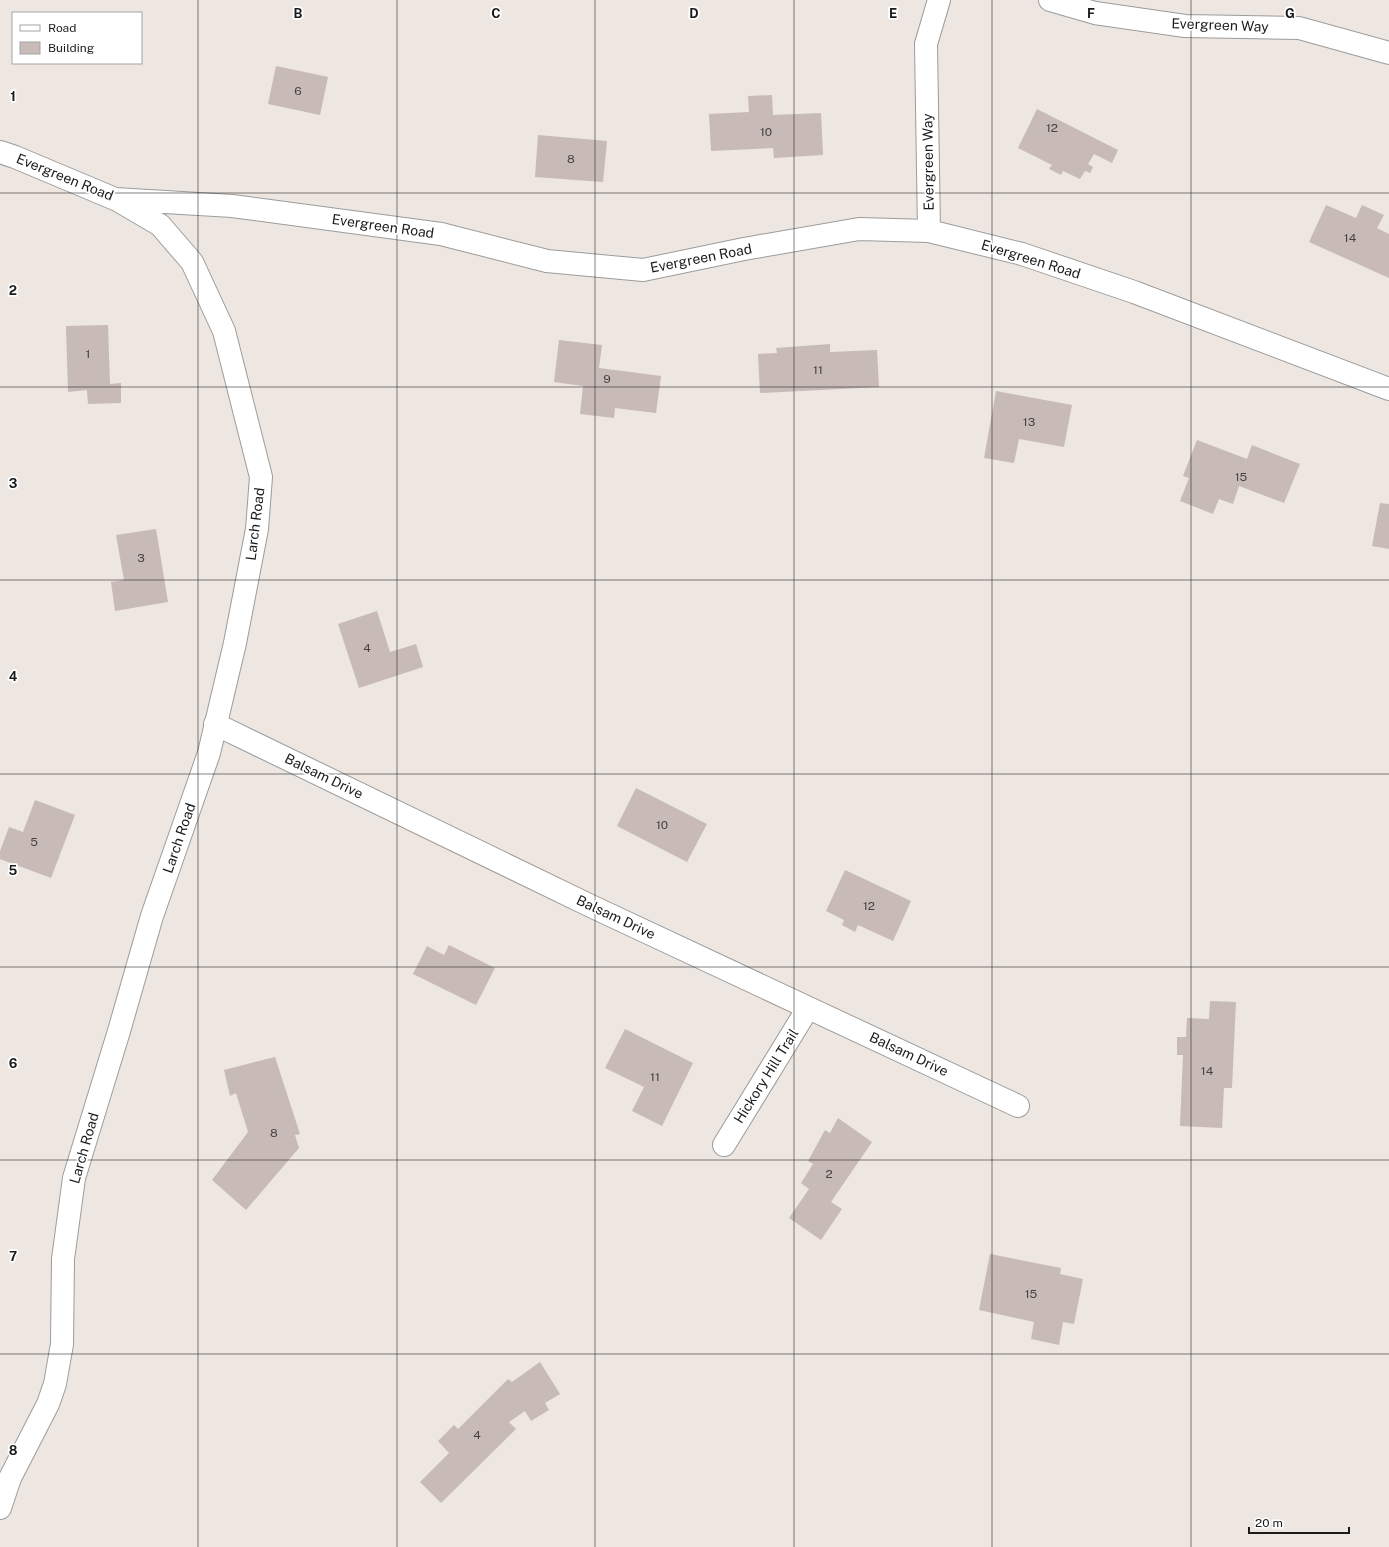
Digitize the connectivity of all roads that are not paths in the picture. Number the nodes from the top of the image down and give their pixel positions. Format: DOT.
graph roads {
  1 [pos="939,0"];
  2 [pos="1050,0"];
  3 [pos="1389,53"];
  4 [pos="0,152"];
  5 [pos="115,199"];
  6 [pos="929,231"];
  7 [pos="1389,389"];
  8 [pos="215,724"];
  9 [pos="808,1008"];
  10 [pos="1018,1106"];
  11 [pos="724,1145"];
  12 [pos="0,1508"];
  1 -- 6 [label="street, Evergreen Way"];
  2 -- 3 [label="street, Evergreen Way"];
  4 -- 5 [label="street, Evergreen Road"];
  5 -- 6 [label="street, Evergreen Road"];
  5 -- 8 [label="street, Larch Road"];
  6 -- 7 [label="street, Evergreen Road"];
  8 -- 9 [label="street, Balsam Drive"];
  8 -- 12 [label="street, Larch Road"];
  9 -- 10 [label="street, Balsam Drive"];
  9 -- 11 [label="street, Hickory Hill Trail"];
}
